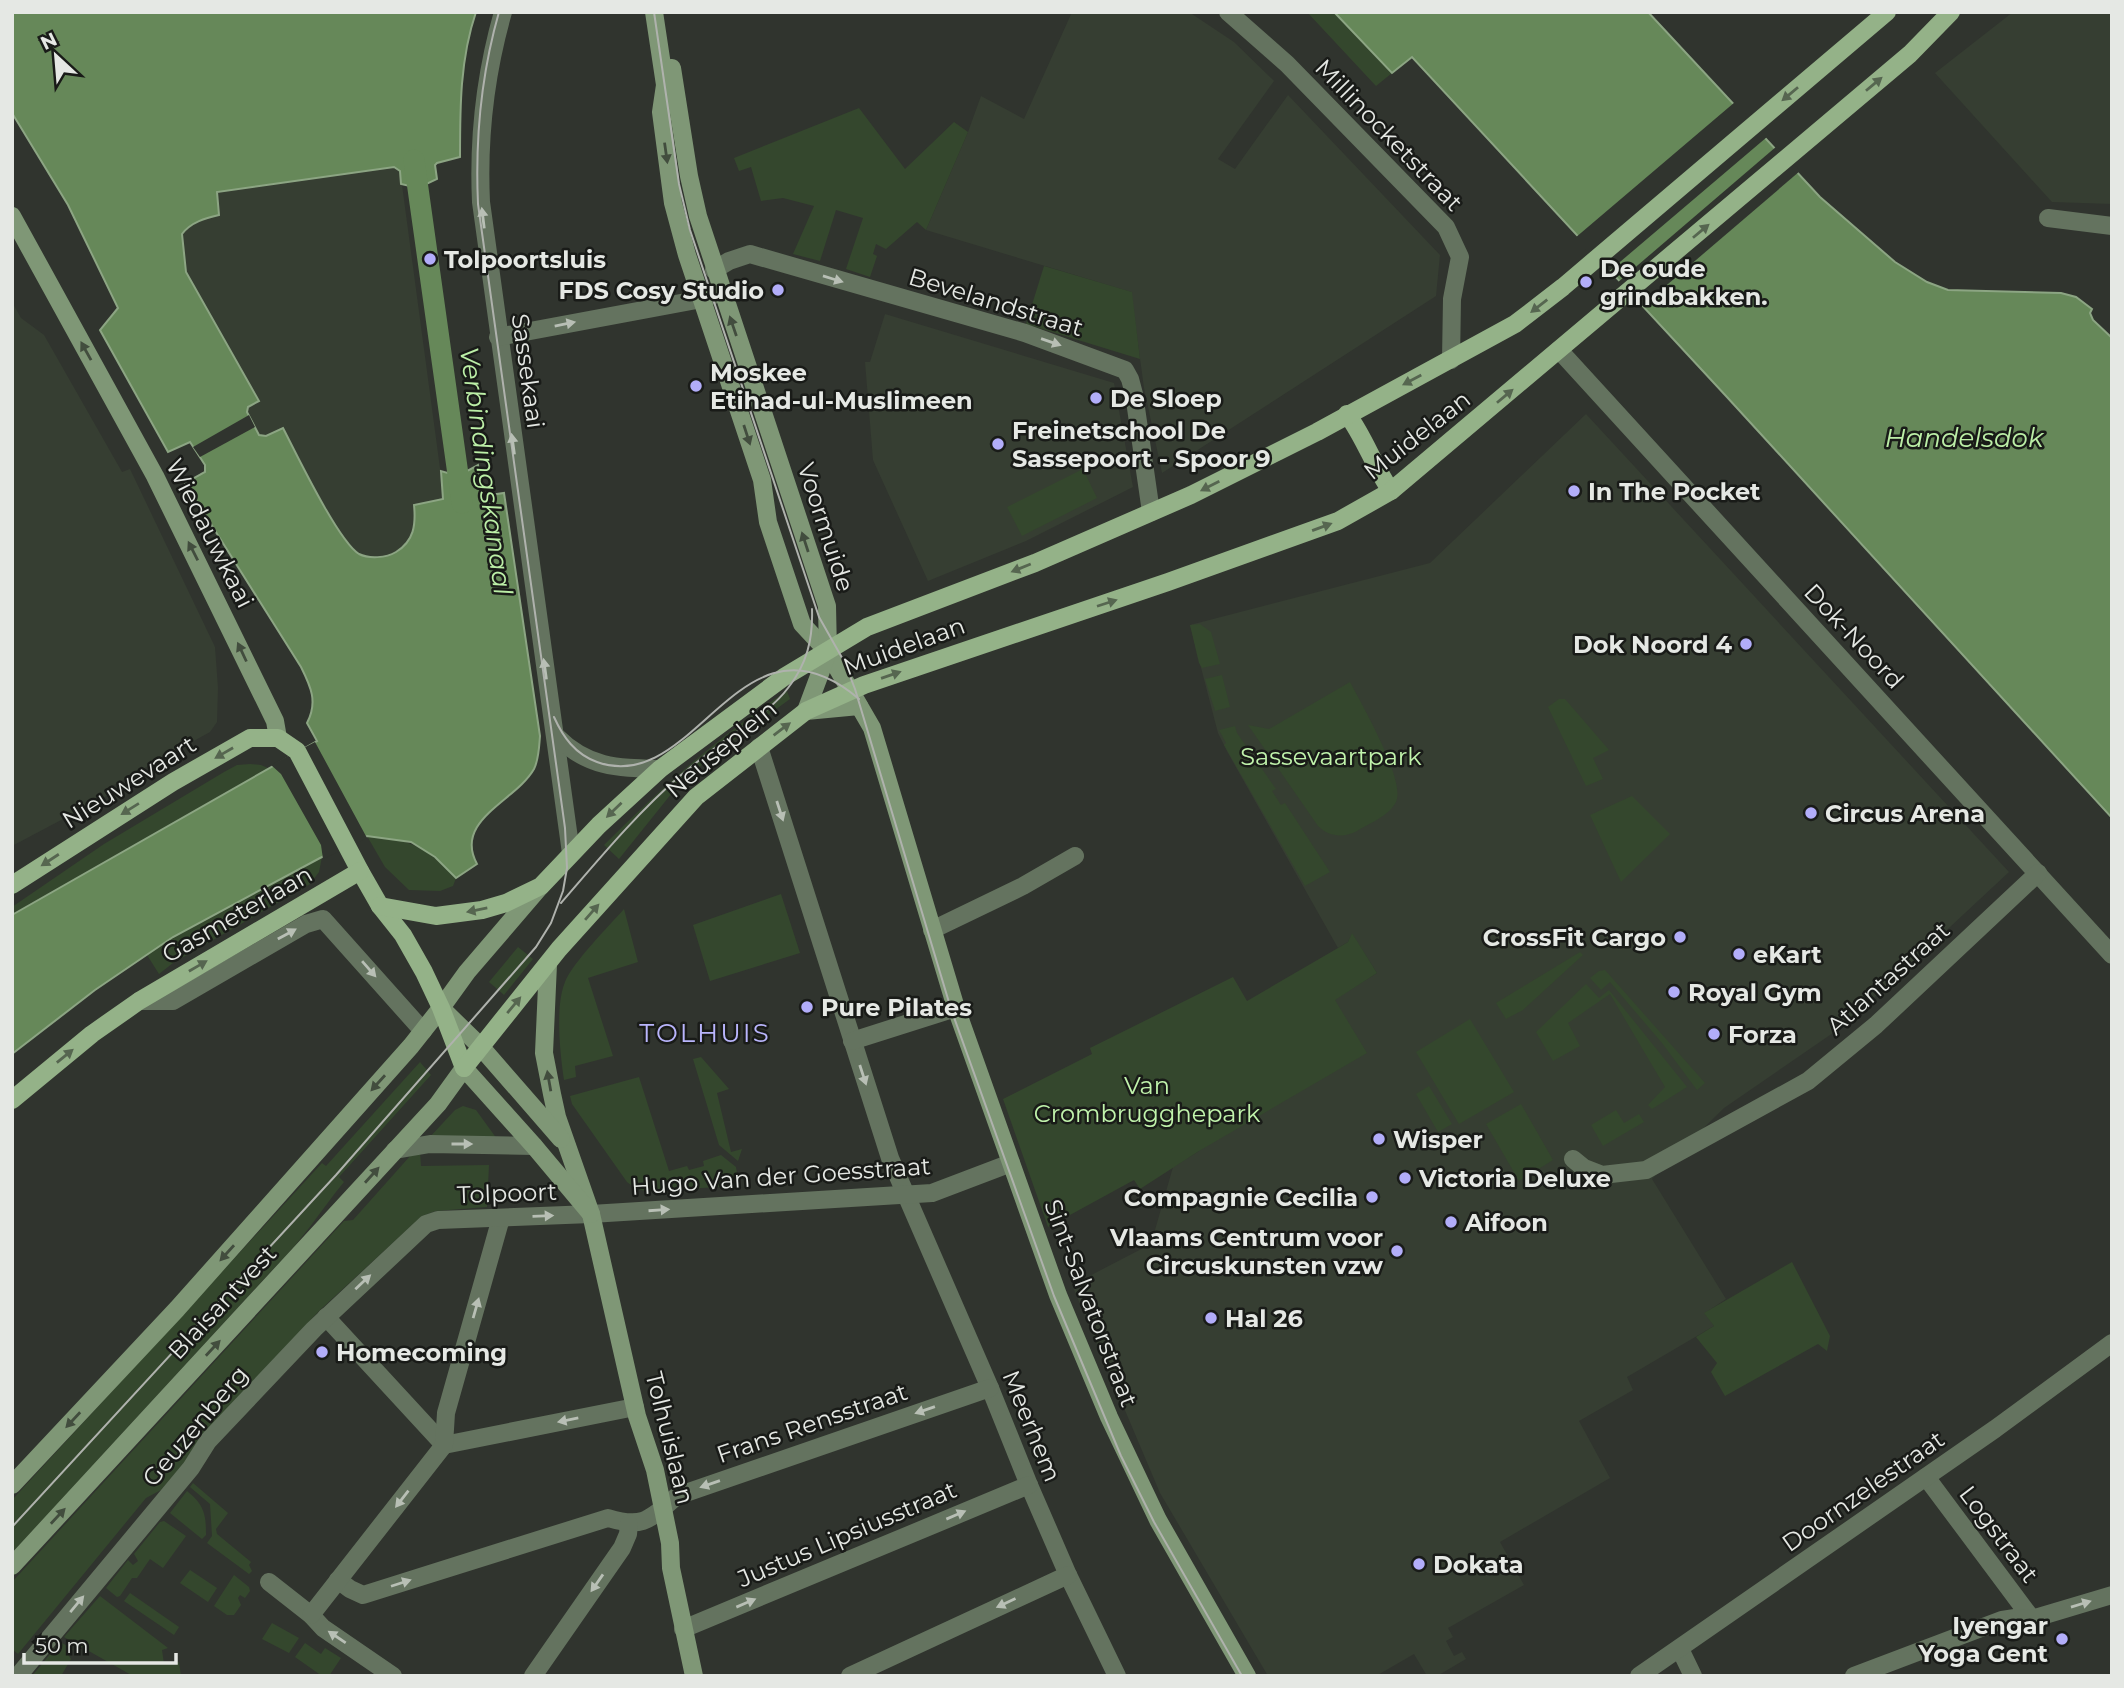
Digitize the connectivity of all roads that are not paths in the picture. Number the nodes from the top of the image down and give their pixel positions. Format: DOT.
graph roads {
  1 [pos="503,12"];
  2 [pos="654,12"];
  3 [pos="663,12"];
  4 [pos="1228,12"];
  5 [pos="1951,12"];
  6 [pos="1884,15"];
  7 [pos="12,216"];
  8 [pos="2048,218"];
  9 [pos="2112,226"];
  10 [pos="714,270"];
  11 [pos="722,292"];
  12 [pos="702,299"];
  13 [pos="498,337"];
  14 [pos="1559,350"];
  15 [pos="1451,360"];
  16 [pos="1348,414"];
  17 [pos="1391,491"];
  18 [pos="1151,512"];
  19 [pos="828,652"];
  20 [pos="855,699"];
  21 [pos="806,711"];
  22 [pos="556,736"];
  23 [pos="278,738"];
  24 [pos="759,747"];
  25 [pos="660,769"];
  26 [pos="571,853"];
  27 [pos="1075,856"];
  28 [pos="360,871"];
  29 [pos="2038,873"];
  30 [pos="12,885"];
  31 [pos="541,886"];
  32 [pos="380,906"];
  33 [pos="932,930"];
  34 [pos="2112,955"];
  35 [pos="548,964"];
  36 [pos="139,1000"];
  37 [pos="441,1008"];
  38 [pos="956,1008"];
  39 [pos="424,1031"];
  40 [pos="852,1041"];
  41 [pos="480,1046"];
  42 [pos="464,1068"];
  43 [pos="12,1100"];
  44 [pos="534,1146"];
  45 [pos="568,1147"];
  46 [pos="394,1150"];
  47 [pos="1573,1159"];
  48 [pos="1012,1163"];
  49 [pos="906,1193"];
  50 [pos="591,1214"];
  51 [pos="501,1218"];
  52 [pos="426,1224"];
  53 [pos="326,1317"];
  54 [pos="2112,1343"];
  55 [pos="990,1388"];
  56 [pos="635,1407"];
  57 [pos="444,1445"];
  58 [pos="1926,1478"];
  59 [pos="12,1485"];
  60 [pos="1029,1485"];
  61 [pos="663,1508"];
  62 [pos="629,1524"];
  63 [pos="12,1566"];
  64 [pos="1068,1575"];
  65 [pos="338,1580"];
  66 [pos="268,1582"];
  67 [pos="2112,1595"];
  68 [pos="312,1615"];
  69 [pos="2032,1619"];
  70 [pos="684,1629"];
  71 [pos="1680,1649"];
  72 [pos="18,1676"];
  73 [pos="393,1676"];
  74 [pos="533,1676"];
  75 [pos="694,1676"];
  76 [pos="850,1676"];
  77 [pos="1117,1676"];
  78 [pos="1247,1676"];
  79 [pos="1639,1676"];
  80 [pos="1693,1676"];
  81 [pos="1854,1676"];
  13 -- 1 [label="street, Sassekaai, one-way"];
  2 -- 12 [label="street, Voormuide, one-way"];
  3 -- 10 [label="street, Voormuide"];
  4 -- 15 [label="street, Millinocketstraat"];
  14 -- 5 [label="main road, Muidelaan, one-way"];
  6 -- 15 [label="main road, Muidelaan, one-way"];
  23 -- 7 [label="street, Wiedauwkaai, one-way"];
  8 -- 9 [label="street"];
  10 -- 11 [label="street, Voormuide"];
  10 -- 18 [label="street, Bevelandstraat, one-way"];
  11 -- 12 [label="street"];
  19 -- 11 [label="street, Voormuide, one-way"];
  13 -- 12 [label="street, one-way"];
  12 -- 19 [label="street, Voormuide, one-way"];
  22 -- 13 [label="street, Sassekaai, one-way"];
  17 -- 14 [label="main road, Muidelaan, one-way"];
  14 -- 29 [label="street, Dok-Noord"];
  15 -- 16 [label="main road, Muidelaan, one-way"];
  16 -- 17 [label="main road"];
  16 -- 18 [label="main road, Muidelaan, one-way"];
  20 -- 17 [label="main road, Muidelaan, one-way"];
  18 -- 19 [label="main road, Muidelaan, one-way"];
  19 -- 20 [label="street, Sint-Salvatorstraat"];
  19 -- 21 [label="street, Neuseplein"];
  19 -- 25 [label="main road, Neuseplein"];
  20 -- 21 [label="main road, Muidelaan"];
  20 -- 33 [label="street, Sint-Salvatorstraat"];
  24 -- 21 [label="main road, Neuseplein, one-way"];
  22 -- 25 [label="street, Neuseplein"];
  22 -- 26 [label="street"];
  23 -- 28 [label="main road"];
  23 -- 30 [label="main road, Nieuwevaart, one-way"];
  35 -- 24 [label="main road, Neuseplein, one-way"];
  24 -- 40 [label="street, Meerhem, one-way"];
  25 -- 26 [label="main road, Neuseplein, one-way"];
  26 -- 31 [label="main road, Neuseplein"];
  27 -- 33 [label="street"];
  28 -- 32 [label="main road"];
  36 -- 28 [label="main road, Gasmeterlaan, one-way"];
  29 -- 34 [label="street, Dok-Noord"];
  29 -- 47 [label="street, Atlantastraat"];
  31 -- 32 [label="main road, Neuseplein, one-way"];
  31 -- 37 [label="street, Neuseplein"];
  32 -- 37 [label="main road"];
  33 -- 38 [label="street, Sint-Salvatorstraat"];
  41 -- 35 [label="main road, Neuseplein, one-way"];
  45 -- 35 [label="street, one-way"];
  36 -- 39 [label="street, Gasmeterlaan, one-way"];
  43 -- 36 [label="main road, Gasmeterlaan, one-way"];
  37 -- 39 [label="street, Blaisantvest"];
  37 -- 41 [label="street"];
  37 -- 42 [label="main road"];
  38 -- 40 [label="street"];
  38 -- 48 [label="street, Sint-Salvatorstraat"];
  39 -- 59 [label="street, Blaisantvest, one-way"];
  40 -- 49 [label="street, Meerhem, one-way"];
  41 -- 42 [label="main road, Neuseplein"];
  41 -- 45 [label="street"];
  42 -- 44 [label="street"];
  42 -- 46 [label="street, Blaisantvest"];
  46 -- 44 [label="street, one-way"];
  44 -- 50 [label="street"];
  45 -- 50 [label="street"];
  63 -- 46 [label="street, Blaisantvest, one-way"];
  48 -- 49 [label="street, Hugo Van der Goesstraat"];
  48 -- 78 [label="street, Sint-Salvatorstraat"];
  50 -- 49 [label="street, Hugo Van der Goesstraat, one-way"];
  49 -- 55 [label="street, Meerhem"];
  51 -- 50 [label="street, Tolpoort, one-way"];
  50 -- 56 [label="street, Tolhuislaan"];
  51 -- 52 [label="street, Tolpoort"];
  57 -- 51 [label="street, one-way"];
  53 -- 52 [label="street, Geuzenberg, one-way"];
  53 -- 57 [label="street"];
  72 -- 53 [label="street, Geuzenberg, one-way"];
  54 -- 58 [label="street, Doornzelestraat"];
  55 -- 60 [label="street, Meerhem"];
  55 -- 61 [label="street, Frans Rensstraat, one-way"];
  56 -- 57 [label="street, one-way"];
  56 -- 61 [label="street, Tolhuislaan"];
  57 -- 65 [label="street, one-way"];
  58 -- 69 [label="street, Logstraat"];
  58 -- 71 [label="street, Doornzelestraat"];
  60 -- 64 [label="street, Meerhem"];
  70 -- 60 [label="street, Justus Lipsiusstraat, one-way"];
  61 -- 62 [label="street, Frans Rensstraat"];
  61 -- 70 [label="street, Tolhuislaan"];
  65 -- 62 [label="street, Frans Rensstraat, one-way"];
  62 -- 74 [label="street, one-way"];
  64 -- 76 [label="street, one-way"];
  64 -- 77 [label="street, Meerhem"];
  65 -- 68 [label="street"];
  66 -- 68 [label="street"];
  69 -- 67 [label="street, one-way"];
  73 -- 68 [label="street, one-way"];
  69 -- 81 [label="street"];
  70 -- 75 [label="street, Tolhuislaan"];
  71 -- 79 [label="street, Doornzelestraat"];
  71 -- 80 [label="street"];
}
